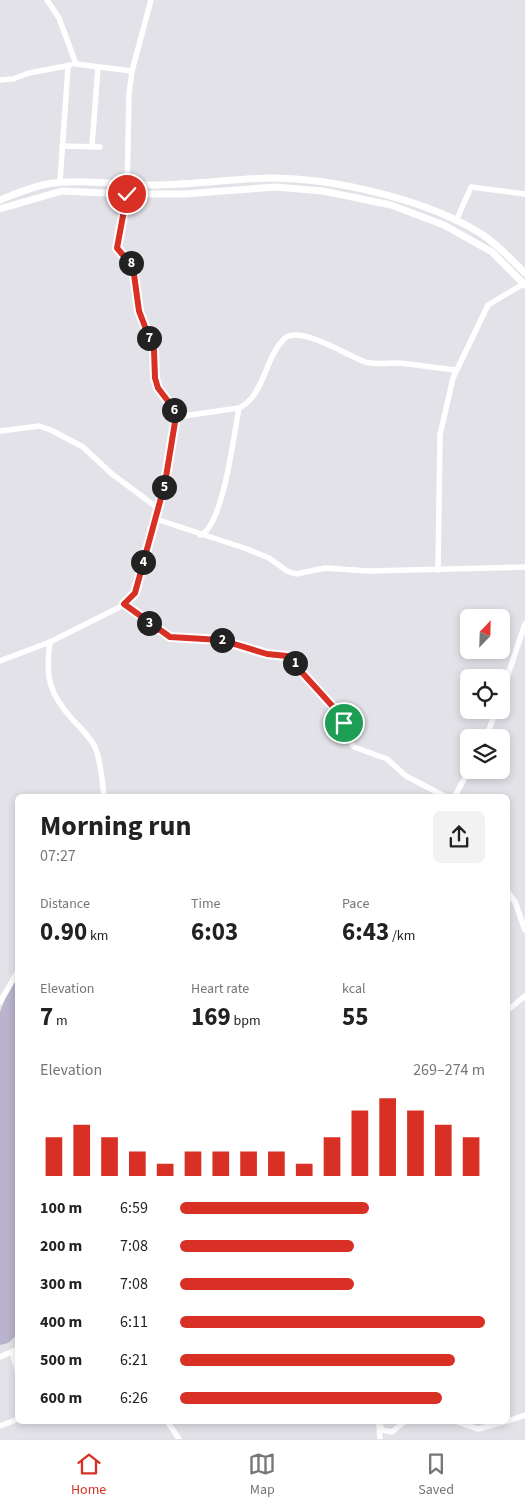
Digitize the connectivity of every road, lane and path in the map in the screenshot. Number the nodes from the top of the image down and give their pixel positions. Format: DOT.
graph roads {
  1 [pos="47,0"];
  2 [pos="151,0"];
  3 [pos="76,64"];
  4 [pos="68,67"];
  5 [pos="98,67"];
  6 [pos="132,71"];
  7 [pos="0,80"];
  8 [pos="62,146"];
  9 [pos="92,146"];
  10 [pos="100,147"];
  11 [pos="60,182"];
  12 [pos="128,186"];
  13 [pos="127,194"];
  14 [pos="525,194"];
  15 [pos="0,200"];
  16 [pos="0,209"];
  17 [pos="456,221"];
  18 [pos="525,273"];
  19 [pos="524,284"];
  20 [pos="456,370"];
  21 [pos="238,408"];
  22 [pos="176,416"];
  23 [pos="0,431"];
  24 [pos="158,509"];
  25 [pos="156,519"];
  26 [pos="200,535"];
  27 [pos="525,567"];
  28 [pos="438,570"];
  29 [pos="124,604"];
  30 [pos="525,624"];
  31 [pos="50,642"];
  32 [pos="0,661"];
  33 [pos="510,669"];
  34 [pos="464,779"];
  35 [pos="104,794"];
  36 [pos="440,794"];
  37 [pos="456,794"];
  38 [pos="510,895"];
  39 [pos="525,930"];
  40 [pos="15,976"];
  41 [pos="525,996"];
  42 [pos="0,1002"];
  43 [pos="510,1008"];
  44 [pos="15,1351"];
  45 [pos="12,1353"];
  46 [pos="0,1357"];
  47 [pos="15,1362"];
  48 [pos="525,1415"];
  49 [pos="15,1420"];
  50 [pos="510,1420"];
  51 [pos="169,1424"];
  52 [pos="379,1424"];
  53 [pos="379,1424"];
  54 [pos="401,1424"];
  55 [pos="464,1424"];
  56 [pos="496,1424"];
  57 [pos="0,1426"];
  58 [pos="179,1439"];
  59 [pos="380,1439"];
  1 -- 3 [label="street"];
  2 -- 6 [label="street"];
  3 -- 4 [label="street"];
  3 -- 5 [label="street"];
  4 -- 7 [label="street"];
  4 -- 8 [label="street"];
  5 -- 6 [label="street"];
  5 -- 9 [label="street"];
  6 -- 12 [label="street"];
  8 -- 9 [label="street"];
  8 -- 11 [label="street"];
  9 -- 10 [label="street"];
  11 -- 12 [label="street"];
  11 -- 15 [label="street"];
  12 -- 13 [label="street"];
  12 -- 17 [label="street"];
  13 -- 16 [label="street"];
  13 -- 19 [label="street"];
  13 -- 22 [label="street"];
  14 -- 17 [label="street"];
  17 -- 18 [label="street"];
  19 -- 20 [label="street"];
  20 -- 21 [label="street"];
  20 -- 28 [label="street"];
  21 -- 22 [label="street"];
  21 -- 26 [label="street"];
  22 -- 24 [label="street"];
  23 -- 24 [label="street"];
  24 -- 25 [label="street"];
  25 -- 26 [label="street"];
  25 -- 29 [label="street"];
  26 -- 28 [label="street"];
  27 -- 28 [label="street"];
  29 -- 31 [label="street"];
  29 -- 36 [label="street"];
  30 -- 33 [label="street"];
  31 -- 32 [label="street"];
  31 -- 35 [label="street"];
  34 -- 37 [label="street"];
  38 -- 39 [label="street"];
  40 -- 42 [label="street"];
  41 -- 43 [label="street"];
  44 -- 45 [label="street"];
  45 -- 46 [label="street"];
  45 -- 47 [label="street"];
  48 -- 50 [label="street"];
  49 -- 57 [label="street"];
  51 -- 58 [label="street"];
  52 -- 54 [label="street"];
  53 -- 59 [label="street"];
  55 -- 56 [label="street"];
}
